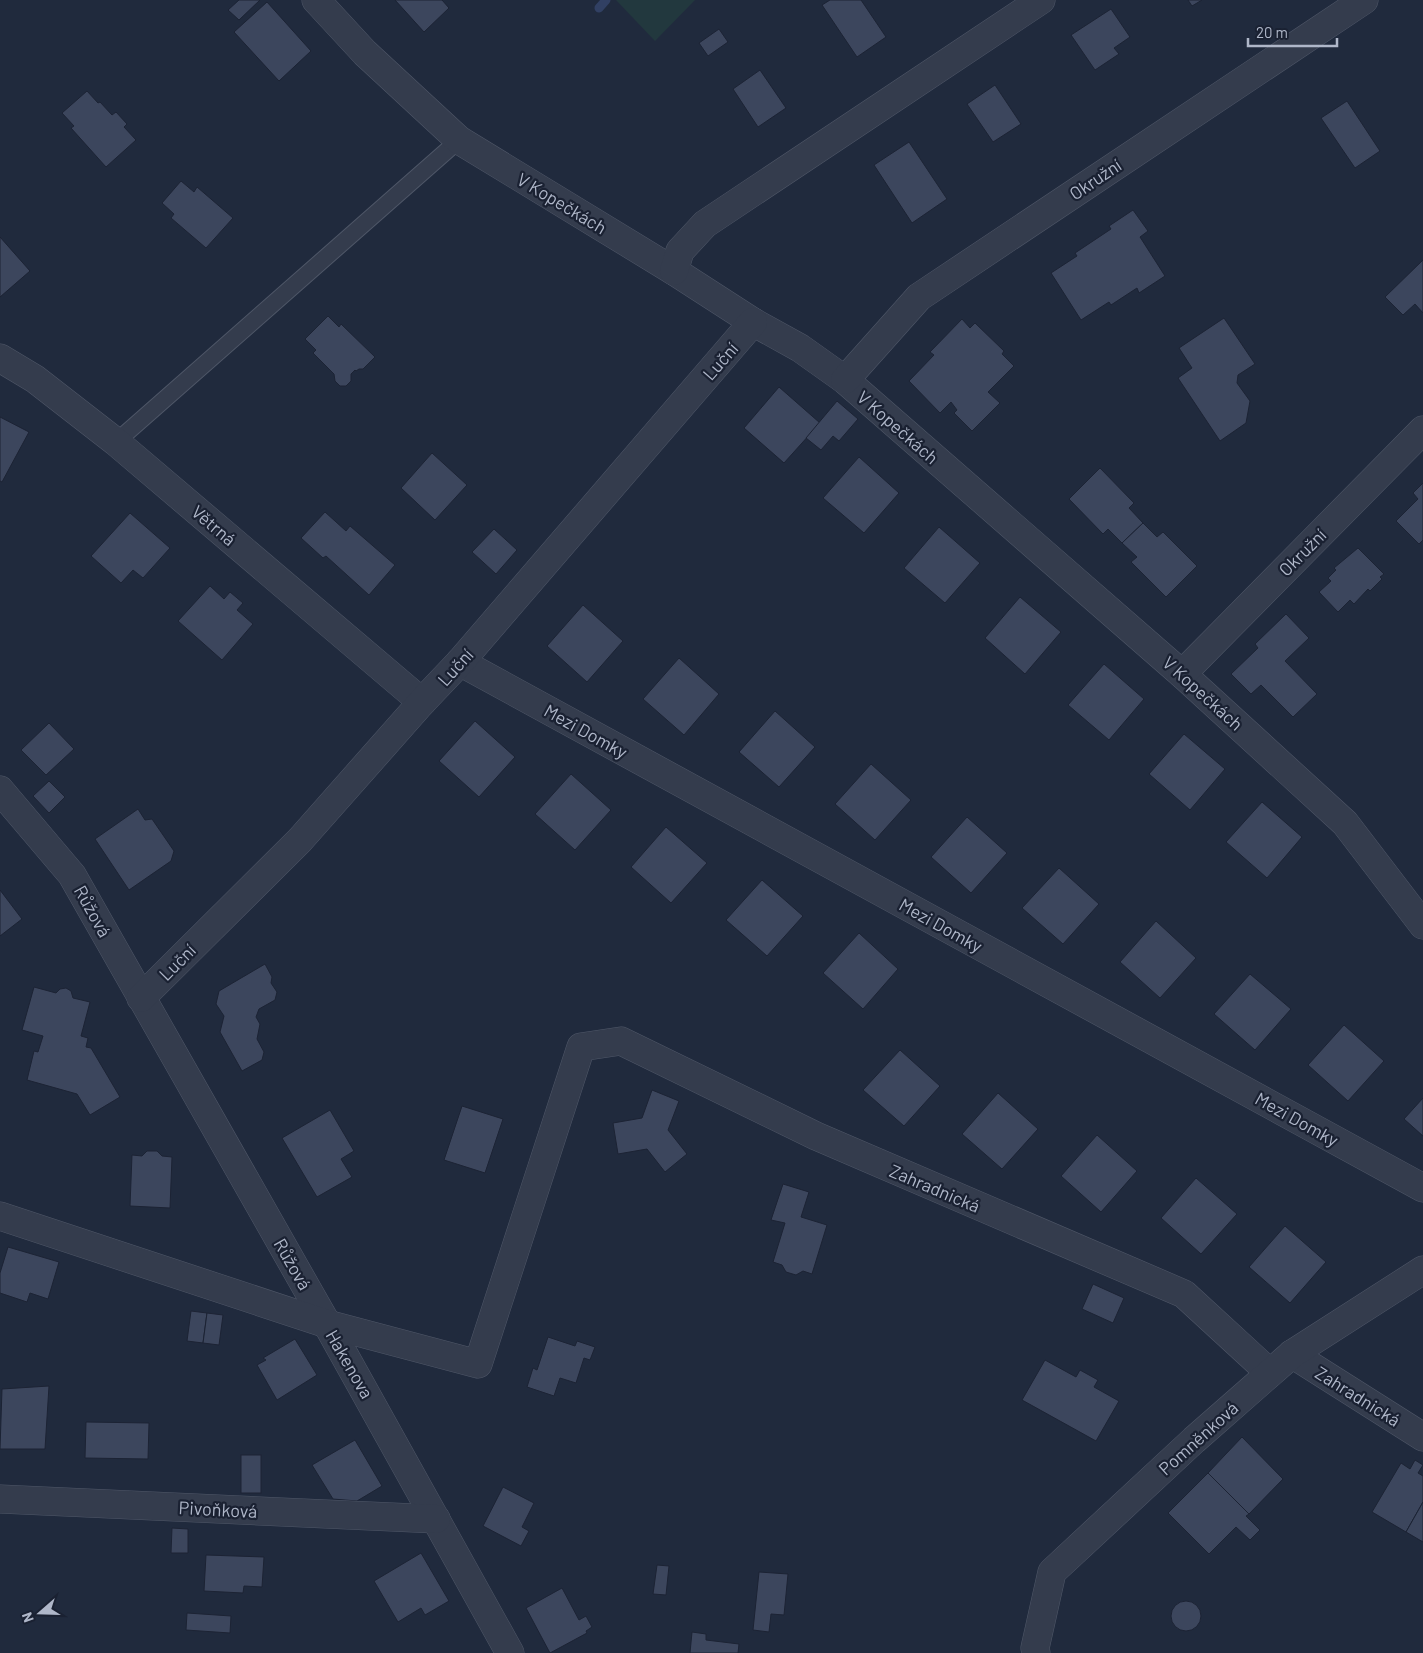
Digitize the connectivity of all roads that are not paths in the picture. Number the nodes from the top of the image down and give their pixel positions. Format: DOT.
graph roads {
  1 [pos="316,0"];
  2 [pos="1042,0"];
  3 [pos="1364,0"];
  4 [pos="459,140"];
  5 [pos="674,271"];
  6 [pos="753,322"];
  7 [pos="0,358"];
  8 [pos="845,380"];
  9 [pos="1423,430"];
  10 [pos="116,442"];
  11 [pos="460,662"];
  12 [pos="1182,674"];
  13 [pos="422,702"];
  14 [pos="0,790"];
  15 [pos="1423,925"];
  16 [pos="141,998"];
  17 [pos="1423,1188"];
  18 [pos="0,1216"];
  19 [pos="1423,1270"];
  20 [pos="327,1324"];
  21 [pos="1292,1354"];
  22 [pos="1270,1373"];
  23 [pos="1423,1437"];
  24 [pos="0,1500"];
  25 [pos="436,1519"];
  26 [pos="510,1653"];
  27 [pos="1036,1653"];
  1 -- 4 [label="street, V Kopečkách"];
  2 -- 5 [label="street"];
  3 -- 8 [label="street, Okružní"];
  4 -- 5 [label="street, V Kopečkách"];
  4 -- 10 [label="lane"];
  5 -- 6 [label="street, V Kopečkách"];
  6 -- 8 [label="street, V Kopečkách"];
  6 -- 11 [label="street, Luční"];
  7 -- 10 [label="street, Větrná"];
  8 -- 12 [label="street, V Kopečkách"];
  9 -- 12 [label="street, Okružní"];
  10 -- 13 [label="street, Větrná"];
  11 -- 13 [label="street, Luční"];
  11 -- 17 [label="street, Mezi Domky"];
  12 -- 15 [label="street, V Kopečkách"];
  13 -- 16 [label="street, Luční"];
  14 -- 16 [label="street, Růžová"];
  16 -- 20 [label="street, Růžová"];
  18 -- 20 [label="street, Hakenova"];
  19 -- 21 [label="street, Pomněnková"];
  20 -- 22 [label="street, Zahradnická"];
  20 -- 25 [label="street, Hakenova"];
  21 -- 22 [label="street, Pomněnková"];
  21 -- 23 [label="street, Zahradnická"];
  22 -- 27 [label="street, Pomněnková"];
  24 -- 25 [label="street, Pivoňková"];
  25 -- 26 [label="street, Hakenova"];
}
